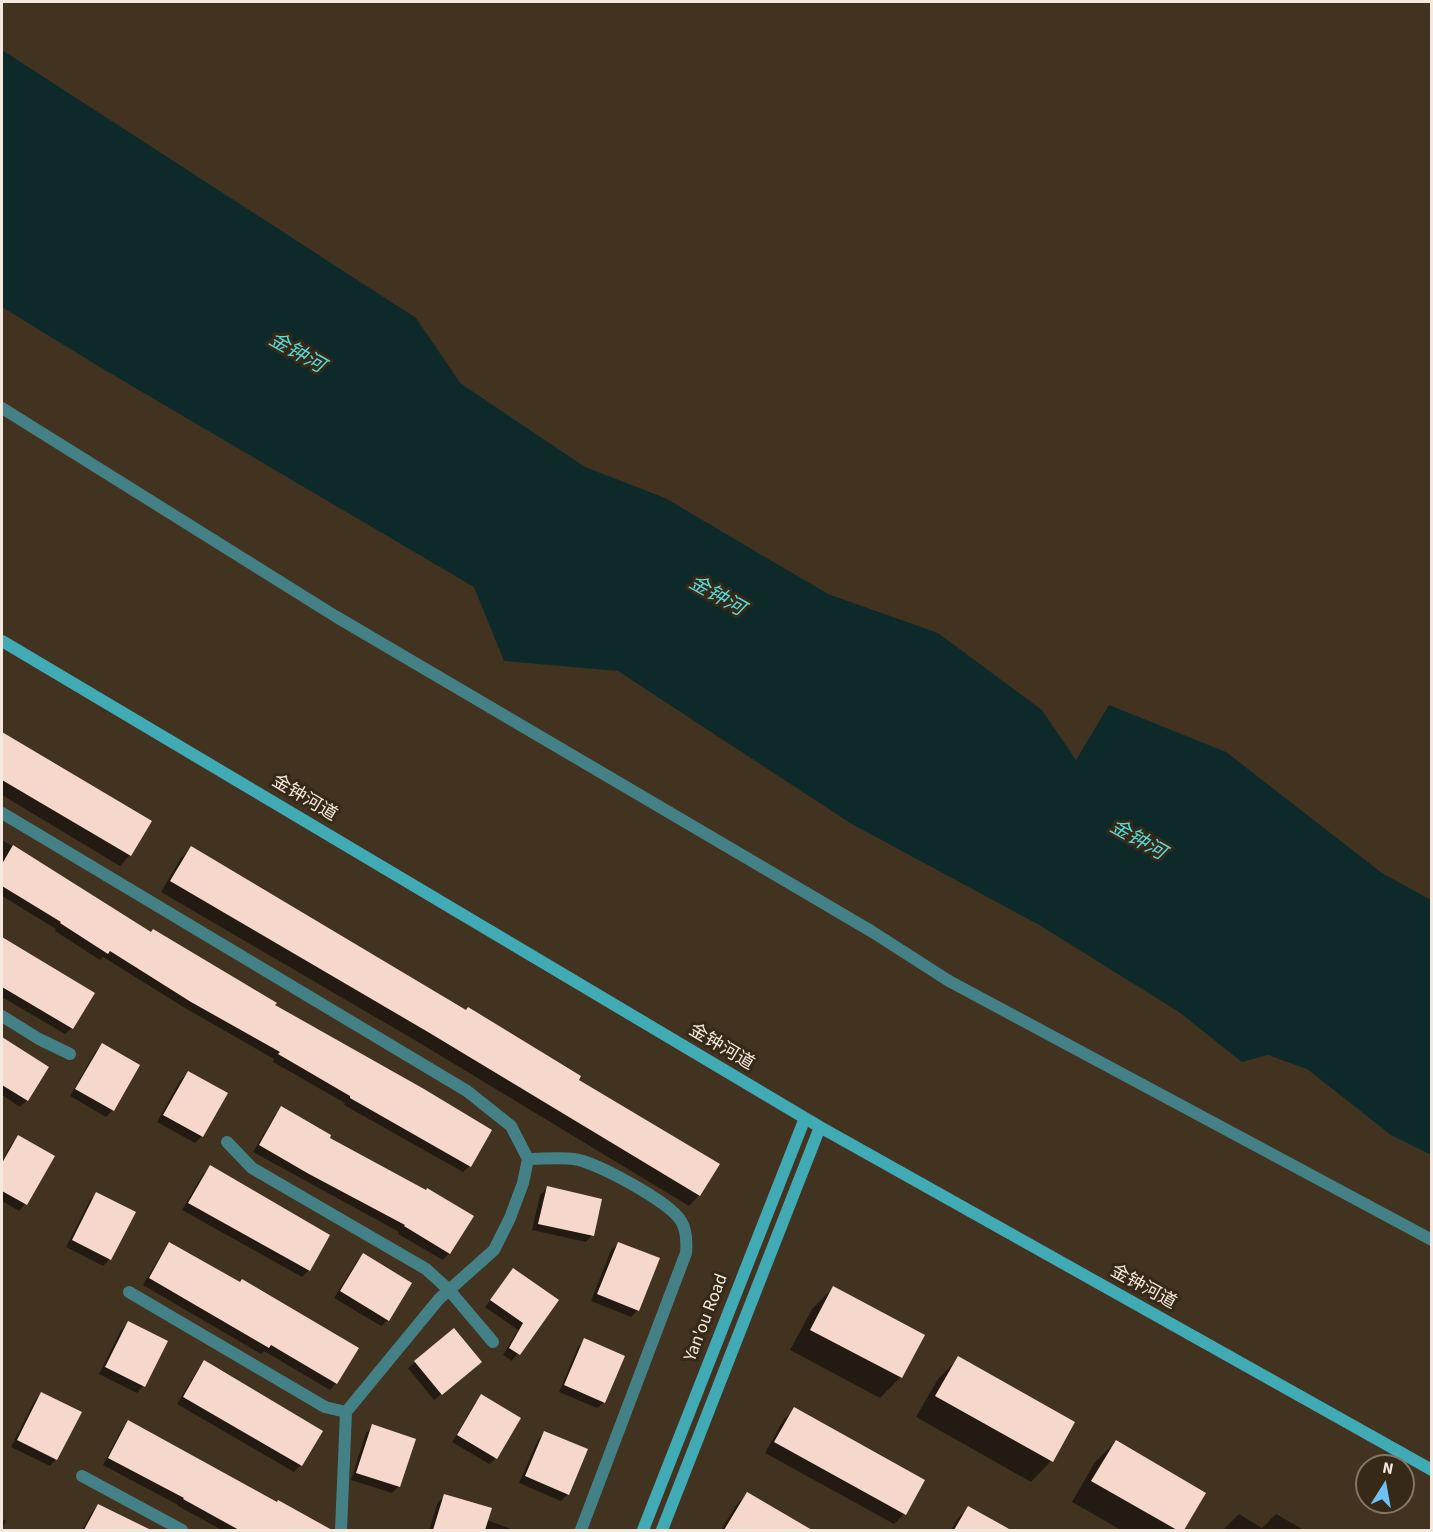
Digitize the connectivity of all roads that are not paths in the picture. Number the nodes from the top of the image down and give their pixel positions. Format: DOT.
graph roads {
  1 [pos="2,408"];
  2 [pos="2,641"];
  3 [pos="2,813"];
  4 [pos="2,1016"];
  5 [pos="70,1054"];
  6 [pos="805,1118"];
  7 [pos="820,1127"];
  8 [pos="226,1142"];
  9 [pos="528,1158"];
  10 [pos="1431,1240"];
  11 [pos="449,1290"];
  12 [pos="129,1292"];
  13 [pos="493,1342"];
  14 [pos="346,1413"];
  15 [pos="1431,1470"];
  16 [pos="82,1476"];
  17 [pos="182,1530"];
  18 [pos="341,1530"];
  19 [pos="581,1530"];
  20 [pos="643,1530"];
  21 [pos="662,1530"];
  1 -- 10 [label="street"];
  2 -- 6 [label="street, 金钟河道"];
  3 -- 9 [label="street"];
  4 -- 5 [label="street"];
  6 -- 7 [label="street, 金钟河道"];
  6 -- 20 [label="street, Yan'ou Road"];
  7 -- 15 [label="street, 金钟河道"];
  7 -- 21 [label="street, Yan'ou Road"];
  8 -- 11 [label="street"];
  9 -- 11 [label="street"];
  9 -- 19 [label="street"];
  11 -- 13 [label="street"];
  11 -- 14 [label="street"];
  12 -- 14 [label="street"];
  14 -- 18 [label="street"];
  16 -- 17 [label="street"];
}
